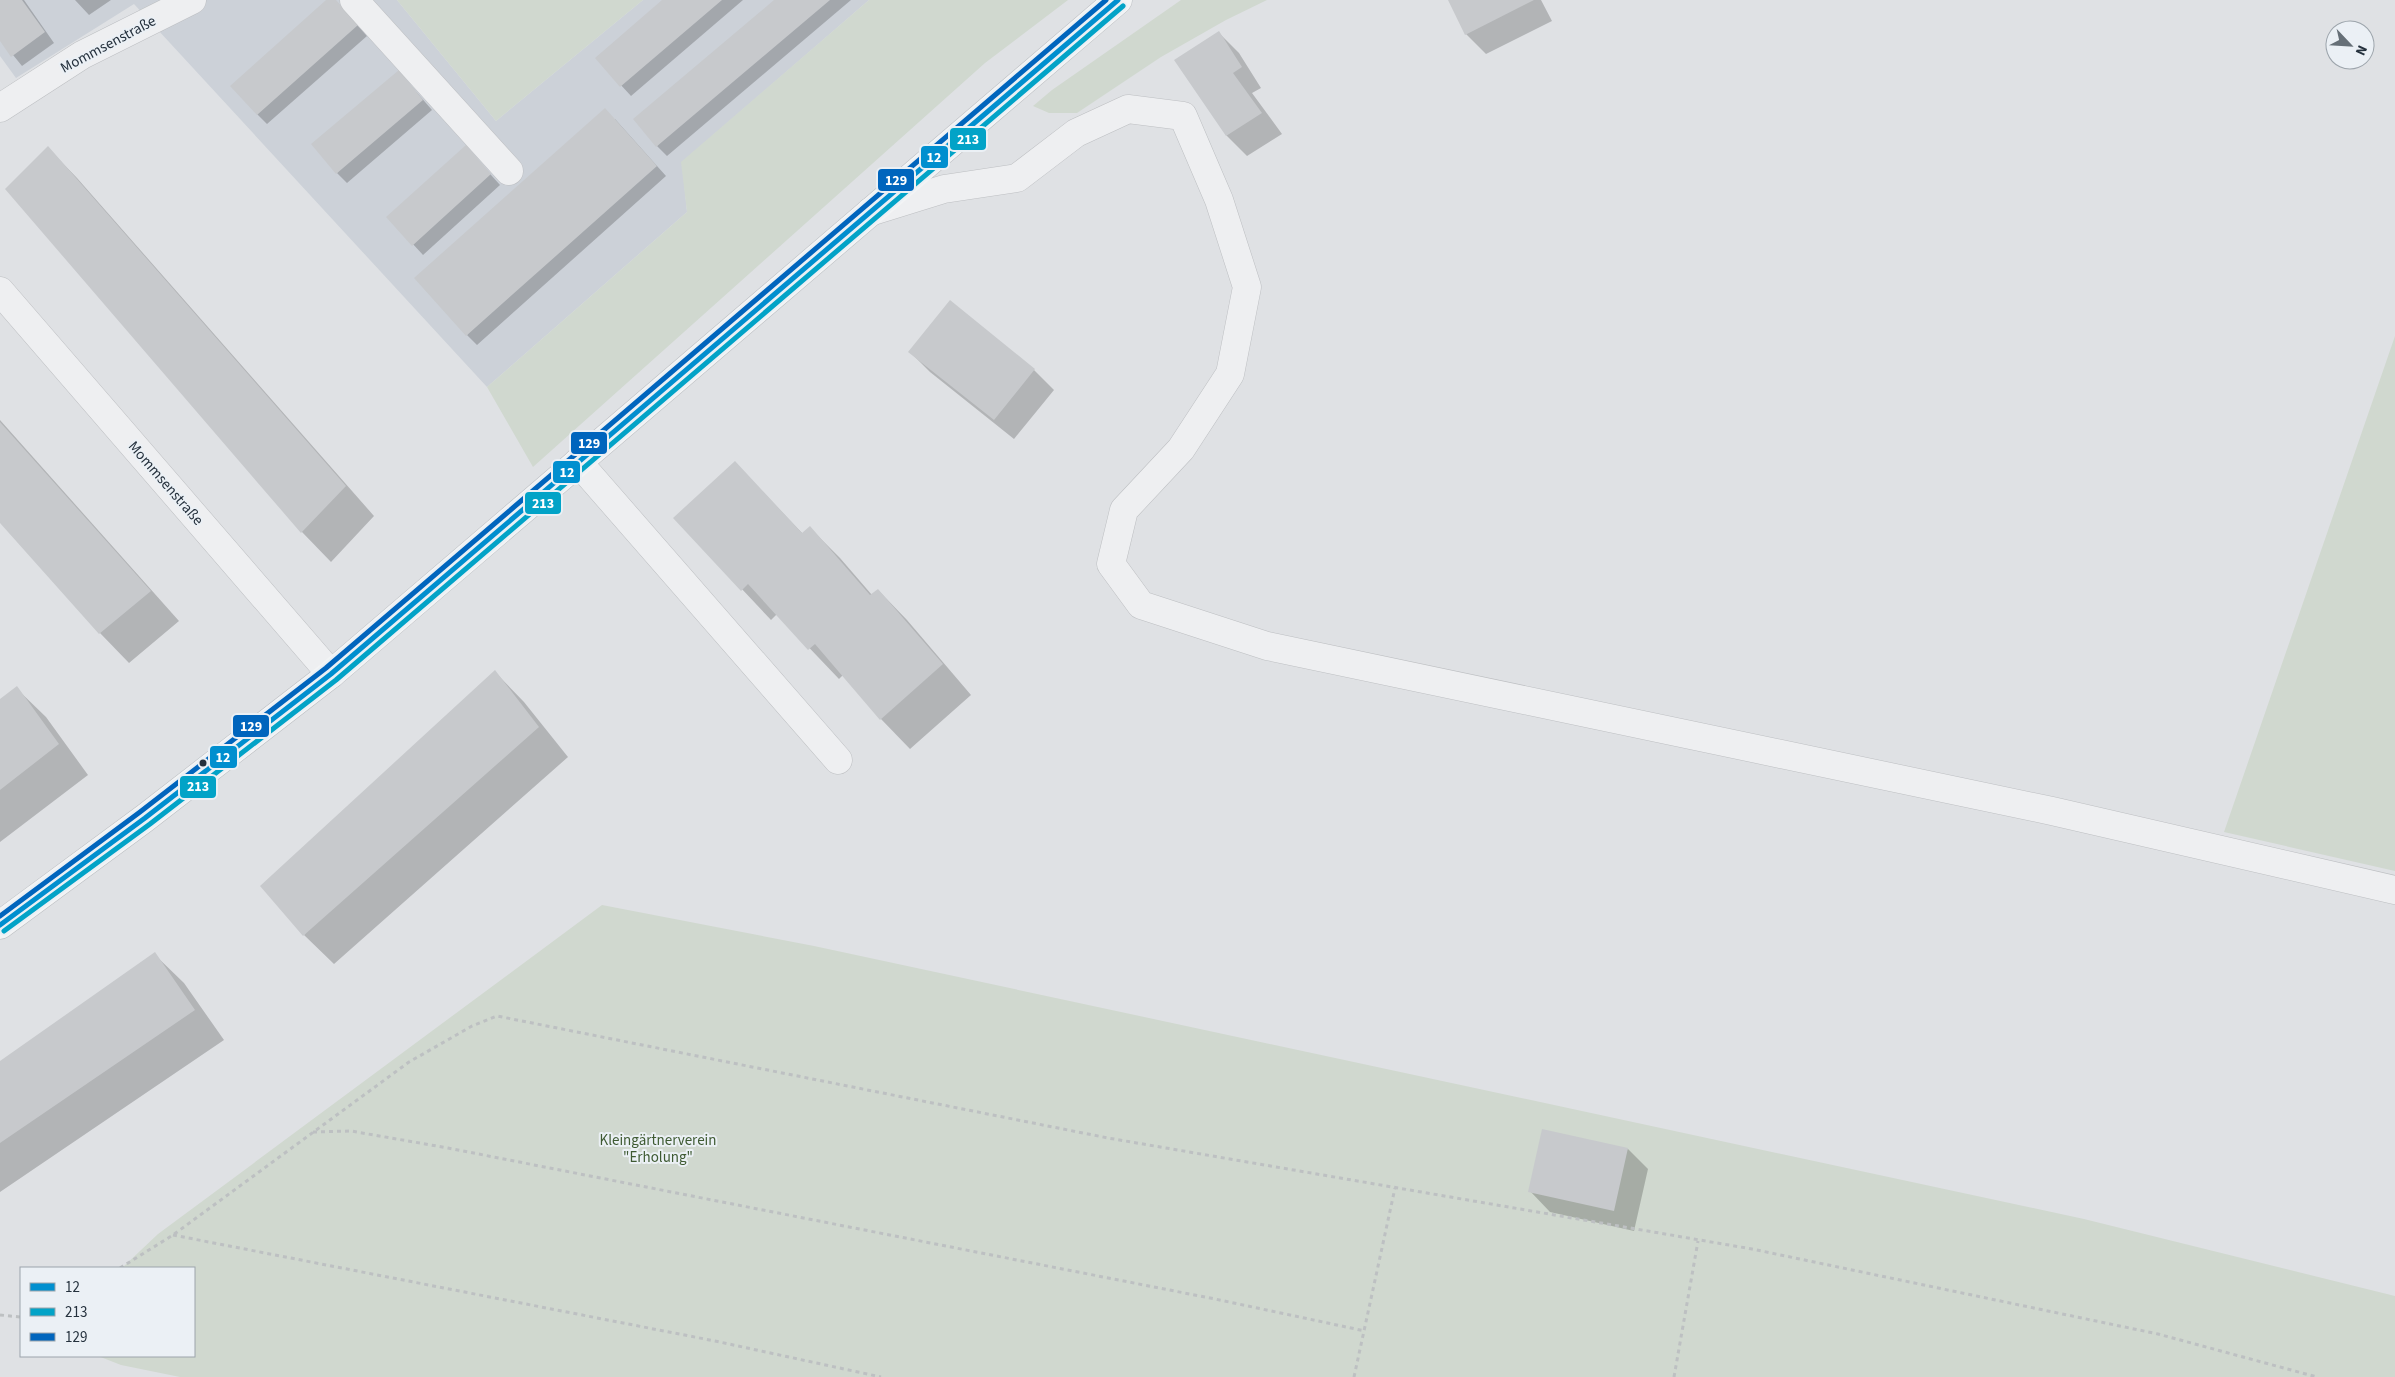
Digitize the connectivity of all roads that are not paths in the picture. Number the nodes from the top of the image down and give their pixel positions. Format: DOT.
graph roads {
  1 [pos="192,0"];
  2 [pos="354,0"];
  3 [pos="1118,0"];
  4 [pos="0,108"];
  5 [pos="508,171"];
  6 [pos="870,212"];
  7 [pos="0,291"];
  8 [pos="578,462"];
  9 [pos="331,674"];
  10 [pos="838,760"];
  11 [pos="2395,890"];
  12 [pos="0,925"];
  1 -- 4 [label="street, Mommsenstraße"];
  2 -- 5 [label="street"];
  3 -- 6 [label="main road"];
  6 -- 8 [label="main road"];
  6 -- 11 [label="street"];
  7 -- 9 [label="street, Mommsenstraße"];
  8 -- 9 [label="main road"];
  8 -- 10 [label="street"];
  9 -- 12 [label="main road"];
}
